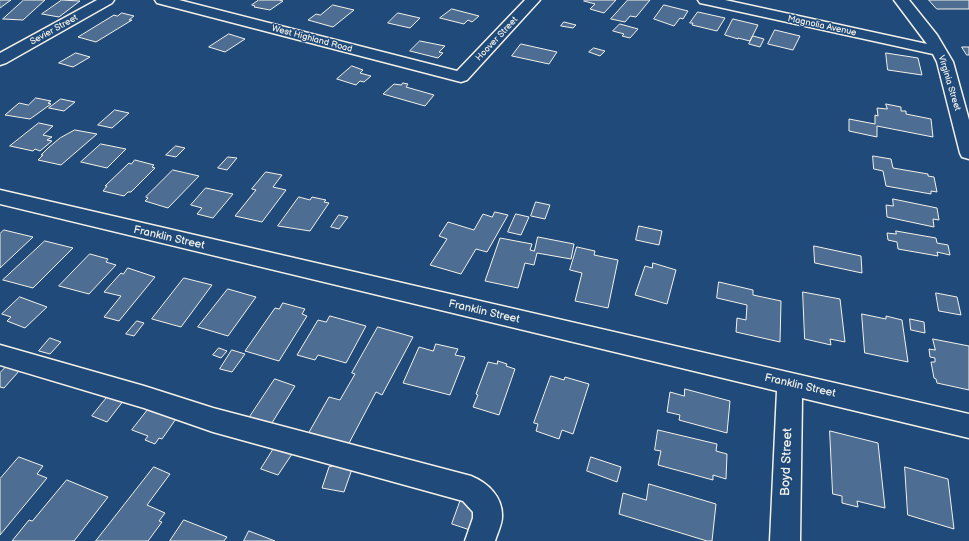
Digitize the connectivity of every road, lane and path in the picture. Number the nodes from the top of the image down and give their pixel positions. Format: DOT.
graph roads {
  1 [pos="107,0"];
  2 [pos="162,0"];
  3 [pos="533,0"];
  4 [pos="705,0"];
  5 [pos="901,0"];
  6 [pos="940,51"];
  7 [pos="0,60"];
  8 [pos="461,78"];
  9 [pos="969,153"];
  10 [pos="0,197"];
  11 [pos="0,355"];
  12 [pos="790,384"];
  13 [pos="969,426"];
  14 [pos="480,541"];
  15 [pos="785,541"];
  1 -- 7 [label="street, Sevier Street"];
  2 -- 8 [label="street, West Highland Road"];
  3 -- 8 [label="street, Hoover Street"];
  4 -- 6 [label="street, Magnolia Avenue"];
  5 -- 6 [label="street, Virginia Street"];
  6 -- 9 [label="street, Virginia Street"];
  10 -- 12 [label="street, Franklin Street"];
  11 -- 14 [label="street"];
  12 -- 13 [label="street, Franklin Street"];
  12 -- 15 [label="street, Boyd Street"];
}
